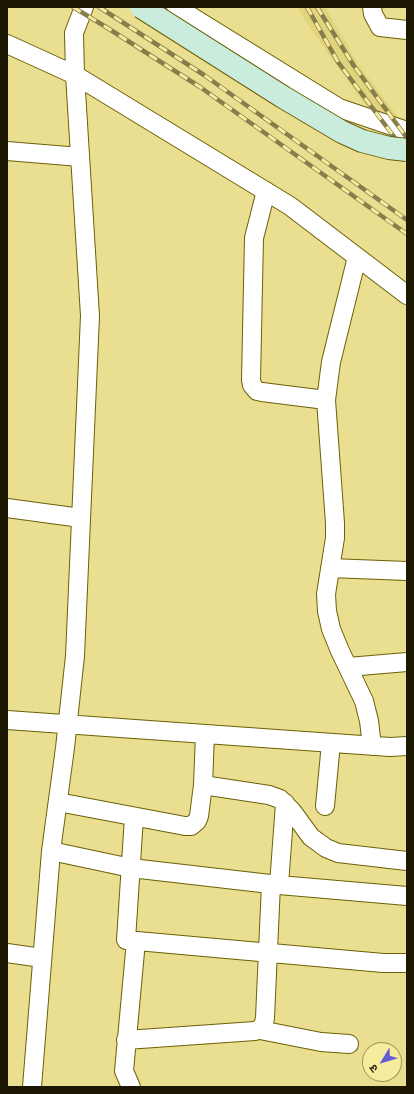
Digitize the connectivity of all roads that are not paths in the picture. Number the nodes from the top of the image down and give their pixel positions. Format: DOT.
graph roads {
  1 [pos="84,7"];
  2 [pos="141,7"];
  3 [pos="176,7"];
  4 [pos="372,7"];
  5 [pos="407,30"];
  6 [pos="7,44"];
  7 [pos="75,75"];
  8 [pos="407,131"];
  9 [pos="407,150"];
  10 [pos="7,151"];
  11 [pos="80,158"];
  12 [pos="266,191"];
  13 [pos="357,257"];
  14 [pos="407,295"];
  15 [pos="326,400"];
  16 [pos="7,508"];
  17 [pos="81,518"];
  18 [pos="330,568"];
  19 [pos="407,571"];
  20 [pos="407,662"];
  21 [pos="348,667"];
  22 [pos="7,720"];
  23 [pos="68,724"];
  24 [pos="205,734"];
  25 [pos="331,743"];
  26 [pos="372,746"];
  27 [pos="407,746"];
  28 [pos="203,785"];
  29 [pos="58,802"];
  30 [pos="285,803"];
  31 [pos="325,806"];
  32 [pos="134,817"];
  33 [pos="51,851"];
  34 [pos="407,861"];
  35 [pos="131,868"];
  36 [pos="275,884"];
  37 [pos="407,896"];
  38 [pos="136,941"];
  39 [pos="7,953"];
  40 [pos="268,953"];
  41 [pos="42,958"];
  42 [pos="407,963"];
  43 [pos="260,1030"];
  44 [pos="126,1040"];
  45 [pos="349,1044"];
  46 [pos="32,1087"];
  47 [pos="131,1087"];
  1 -- 7 [label="street"];
  2 -- 9 [label="street, bridge"];
  3 -- 8 [label="street"];
  4 -- 5 [label="street"];
  6 -- 7 [label="street"];
  7 -- 11 [label="street"];
  7 -- 12 [label="street"];
  10 -- 11 [label="street"];
  11 -- 17 [label="street"];
  12 -- 13 [label="street"];
  12 -- 15 [label="street"];
  13 -- 14 [label="street"];
  13 -- 15 [label="street"];
  15 -- 18 [label="street"];
  16 -- 17 [label="street"];
  17 -- 23 [label="street"];
  18 -- 19 [label="street"];
  18 -- 21 [label="street"];
  20 -- 21 [label="street"];
  21 -- 26 [label="street"];
  22 -- 23 [label="street"];
  23 -- 24 [label="street"];
  23 -- 29 [label="street"];
  24 -- 25 [label="street"];
  24 -- 28 [label="street"];
  25 -- 26 [label="street"];
  25 -- 31 [label="street"];
  26 -- 27 [label="street"];
  28 -- 30 [label="street"];
  28 -- 32 [label="street"];
  29 -- 32 [label="street"];
  29 -- 33 [label="street"];
  30 -- 34 [label="street"];
  30 -- 36 [label="street"];
  32 -- 35 [label="street"];
  33 -- 35 [label="street"];
  33 -- 41 [label="street"];
  35 -- 36 [label="street"];
  35 -- 38 [label="street"];
  36 -- 37 [label="street"];
  36 -- 40 [label="street"];
  38 -- 40 [label="street"];
  38 -- 44 [label="street"];
  39 -- 41 [label="street"];
  40 -- 42 [label="street"];
  40 -- 43 [label="street"];
  41 -- 46 [label="street"];
  43 -- 44 [label="street"];
  43 -- 45 [label="street"];
  44 -- 47 [label="street"];
}
